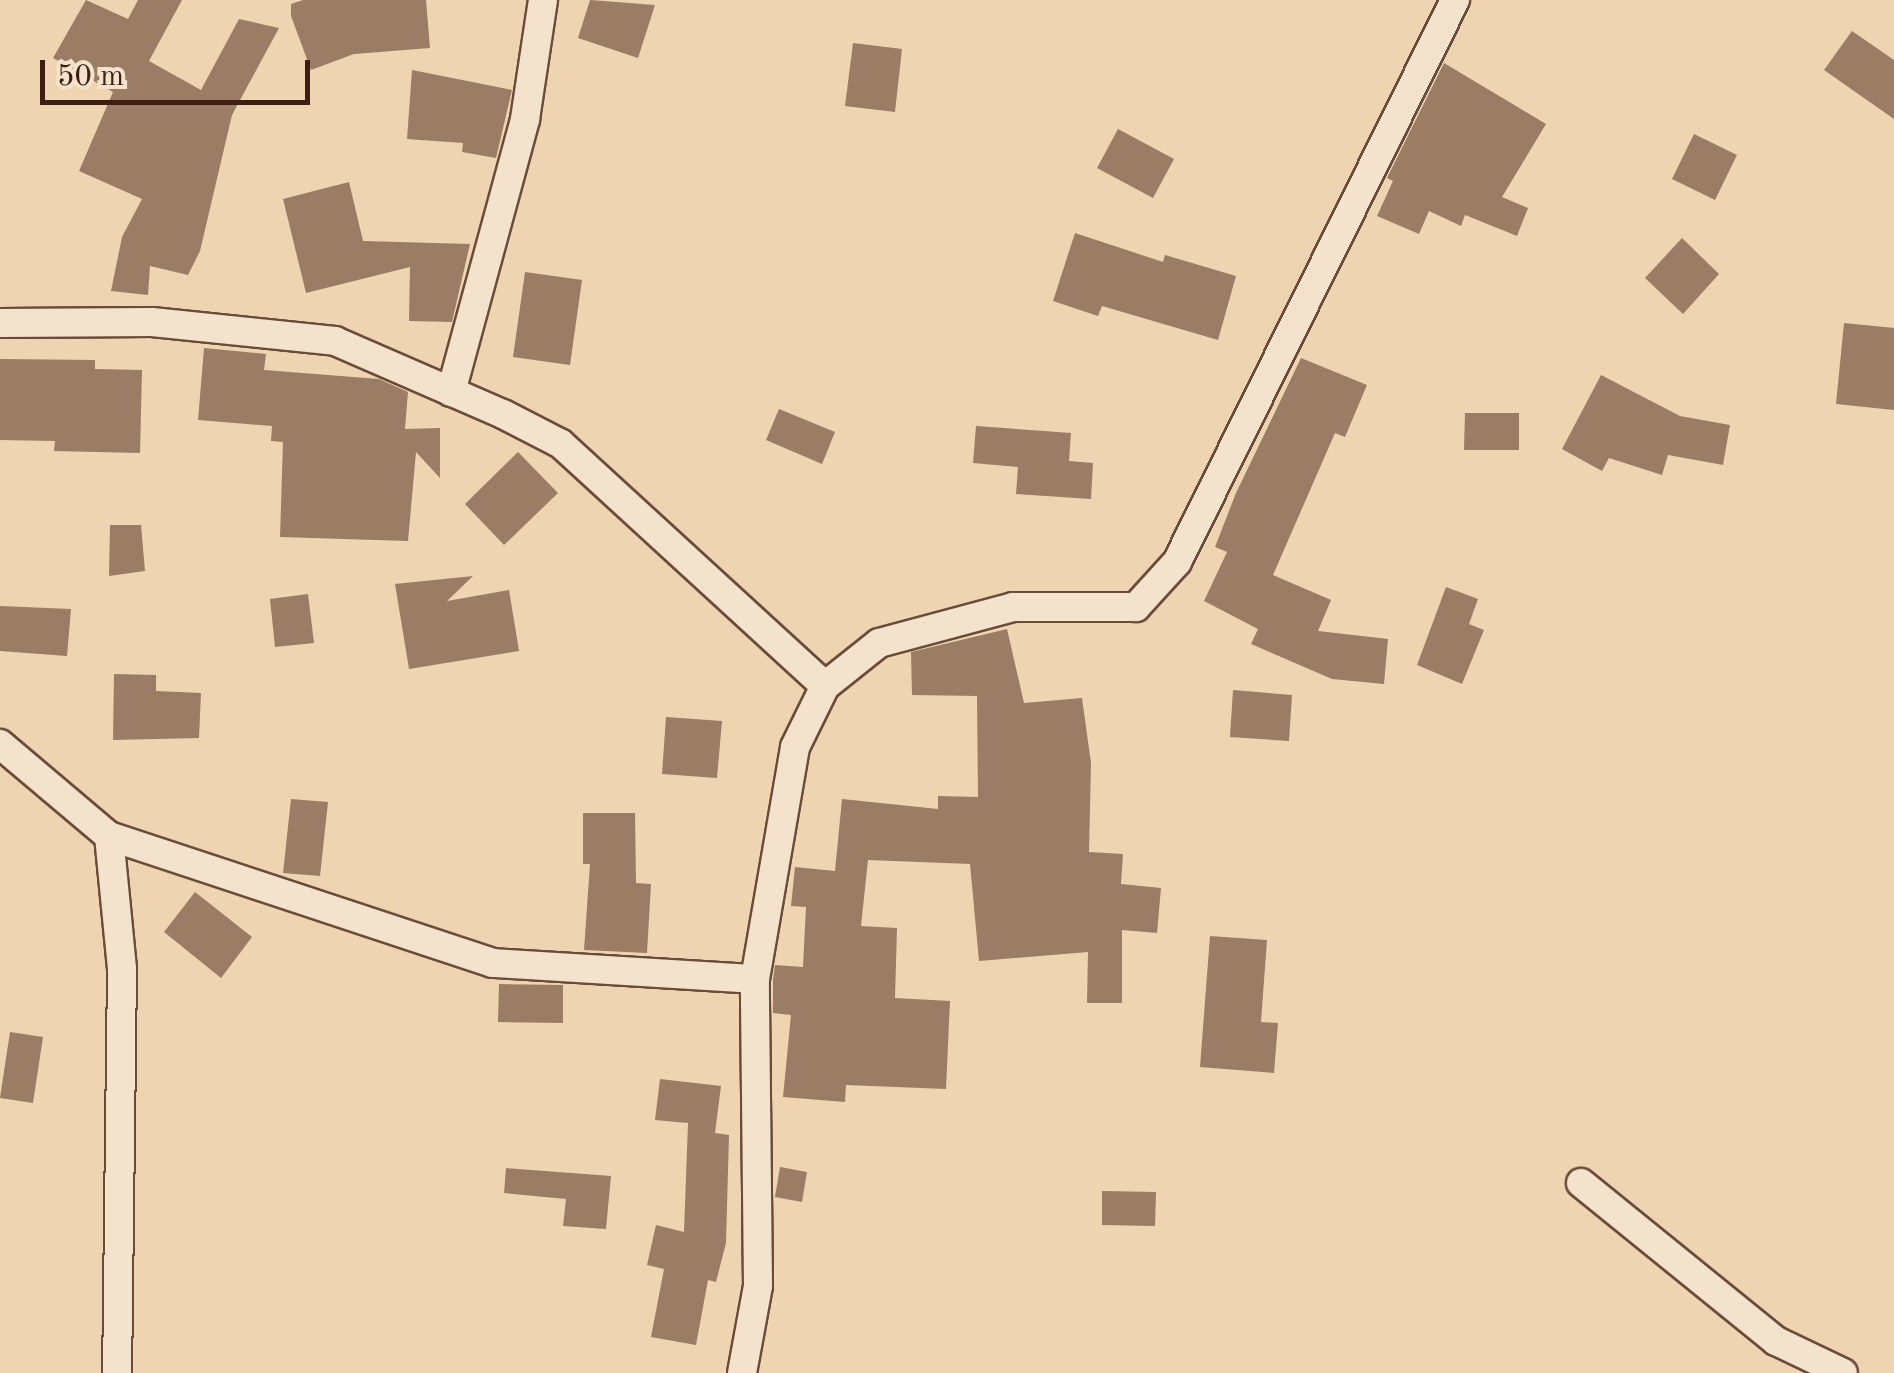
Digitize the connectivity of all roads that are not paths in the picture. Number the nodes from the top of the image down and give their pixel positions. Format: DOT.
graph roads {
  1 [pos="543,0"];
  2 [pos="1455,0"];
  3 [pos="0,323"];
  4 [pos="451,392"];
  5 [pos="825,686"];
  6 [pos="0,744"];
  7 [pos="109,836"];
  8 [pos="756,979"];
  9 [pos="1581,1184"];
  10 [pos="116,1373"];
  11 [pos="742,1373"];
  12 [pos="1843,1373"];
  1 -- 4 [label="street"];
  2 -- 5 [label="street"];
  3 -- 4 [label="street"];
  4 -- 5 [label="street"];
  5 -- 8 [label="street"];
  6 -- 7 [label="street"];
  7 -- 8 [label="street"];
  7 -- 10 [label="street"];
  8 -- 11 [label="street"];
  9 -- 12 [label="street"];
}
